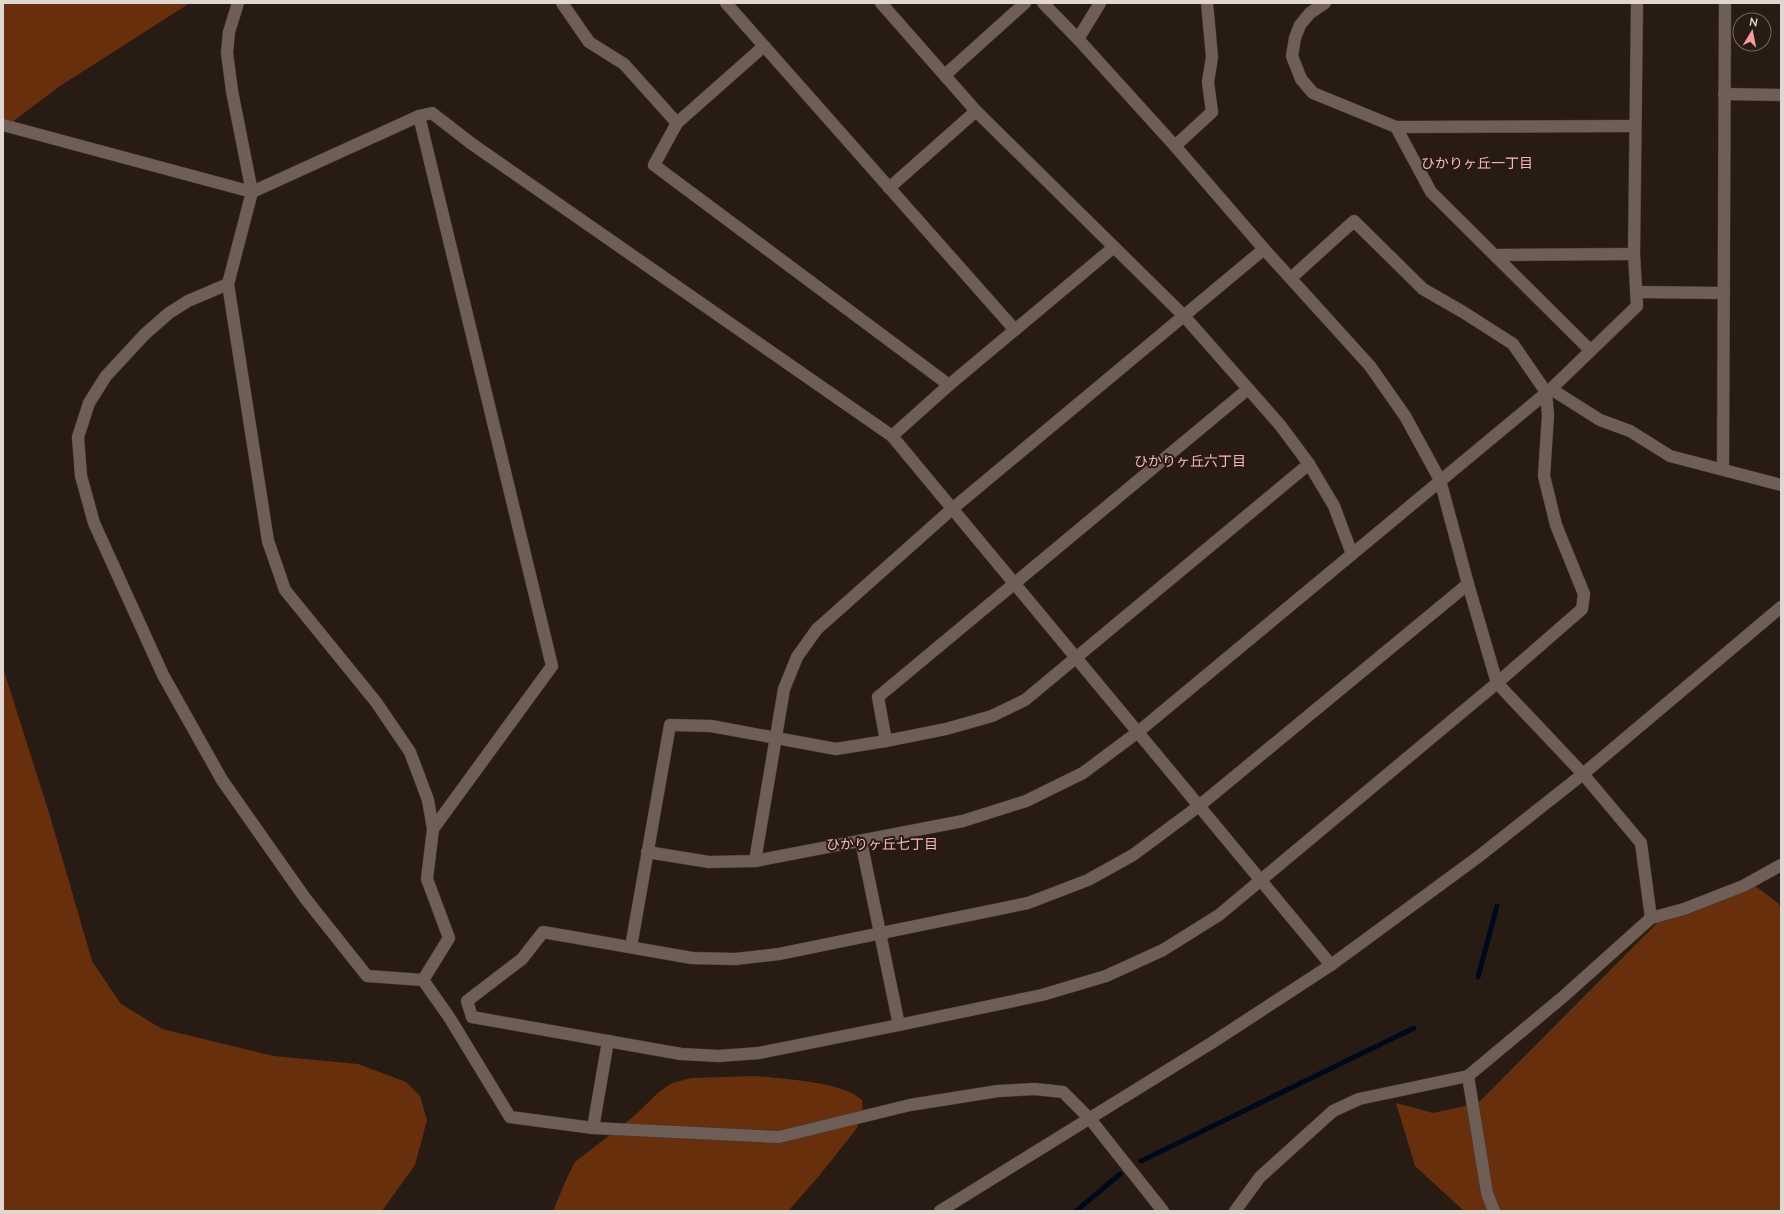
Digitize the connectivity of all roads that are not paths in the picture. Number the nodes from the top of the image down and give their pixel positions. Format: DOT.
graph roads {
  1 [pos="238,3"];
  2 [pos="562,3"];
  3 [pos="726,3"];
  4 [pos="881,3"];
  5 [pos="1025,3"];
  6 [pos="1043,3"];
  7 [pos="1100,3"];
  8 [pos="1207,3"];
  9 [pos="1325,3"];
  10 [pos="1636,3"];
  11 [pos="1725,3"];
  12 [pos="1078,39"];
  13 [pos="764,46"];
  14 [pos="945,75"];
  15 [pos="1724,94"];
  16 [pos="1781,95"];
  17 [pos="976,111"];
  18 [pos="419,116"];
  19 [pos="677,123"];
  20 [pos="3,125"];
  21 [pos="1634,126"];
  22 [pos="1396,127"];
  23 [pos="1175,146"];
  24 [pos="889,188"];
  25 [pos="252,192"];
  26 [pos="1114,247"];
  27 [pos="1264,249"];
  28 [pos="1634,254"];
  29 [pos="1496,255"];
  30 [pos="1291,278"];
  31 [pos="228,284"];
  32 [pos="1636,292"];
  33 [pos="1724,293"];
  34 [pos="1184,316"];
  35 [pos="1015,330"];
  36 [pos="1590,350"];
  37 [pos="949,385"];
  38 [pos="1248,388"];
  39 [pos="1548,390"];
  40 [pos="892,436"];
  41 [pos="1309,464"];
  42 [pos="1723,469"];
  43 [pos="1440,480"];
  44 [pos="1781,485"];
  45 [pos="952,509"];
  46 [pos="1352,554"];
  47 [pos="1013,583"];
  48 [pos="1468,584"];
  49 [pos="1781,607"];
  50 [pos="1076,657"];
  51 [pos="1497,683"];
  52 [pos="1138,732"];
  53 [pos="774,738"];
  54 [pos="886,741"];
  55 [pos="1583,774"];
  56 [pos="1199,806"];
  57 [pos="433,828"];
  58 [pos="861,841"];
  59 [pos="647,852"];
  60 [pos="755,861"];
  61 [pos="1781,865"];
  62 [pos="1261,879"];
  63 [pos="1651,918"];
  64 [pos="881,934"];
  65 [pos="631,947"];
  66 [pos="1331,965"];
  67 [pos="423,980"];
  68 [pos="899,1025"];
  69 [pos="608,1041"];
  70 [pos="1468,1076"];
  71 [pos="1090,1118"];
  72 [pos="593,1128"];
  73 [pos="940,1211"];
  74 [pos="1163,1211"];
  75 [pos="1235,1211"];
  76 [pos="1494,1211"];
  1 -- 25 [label="street"];
  2 -- 19 [label="street"];
  3 -- 13 [label="street"];
  4 -- 14 [label="street"];
  5 -- 14 [label="street"];
  6 -- 12 [label="street"];
  7 -- 12 [label="street"];
  8 -- 23 [label="street"];
  9 -- 22 [label="street"];
  10 -- 21 [label="street"];
  11 -- 15 [label="street"];
  12 -- 23 [label="street"];
  13 -- 19 [label="street"];
  13 -- 24 [label="street"];
  14 -- 17 [label="street"];
  15 -- 16 [label="street"];
  15 -- 33 [label="street"];
  17 -- 24 [label="street"];
  17 -- 26 [label="street"];
  18 -- 25 [label="street"];
  18 -- 40 [label="street"];
  18 -- 57 [label="street"];
  19 -- 37 [label="street"];
  20 -- 25 [label="street"];
  21 -- 22 [label="street"];
  21 -- 28 [label="street"];
  22 -- 29 [label="street"];
  23 -- 27 [label="street"];
  24 -- 35 [label="street"];
  25 -- 31 [label="street"];
  26 -- 34 [label="street"];
  26 -- 35 [label="street"];
  27 -- 30 [label="street"];
  27 -- 34 [label="street"];
  28 -- 29 [label="street"];
  28 -- 32 [label="street"];
  29 -- 36 [label="street"];
  30 -- 39 [label="street"];
  30 -- 43 [label="street"];
  31 -- 57 [label="street"];
  31 -- 67 [label="street"];
  32 -- 33 [label="street"];
  32 -- 36 [label="street"];
  33 -- 42 [label="street"];
  34 -- 38 [label="street"];
  34 -- 45 [label="street"];
  35 -- 37 [label="street"];
  36 -- 39 [label="street"];
  37 -- 40 [label="street"];
  38 -- 41 [label="street"];
  38 -- 47 [label="street"];
  39 -- 42 [label="street"];
  39 -- 43 [label="street"];
  39 -- 51 [label="street"];
  40 -- 45 [label="street"];
  41 -- 46 [label="street"];
  41 -- 50 [label="street"];
  42 -- 44 [label="street"];
  43 -- 46 [label="street"];
  43 -- 48 [label="street"];
  45 -- 47 [label="street"];
  45 -- 53 [label="street"];
  46 -- 52 [label="street"];
  47 -- 50 [label="street"];
  47 -- 54 [label="street"];
  48 -- 51 [label="street"];
  48 -- 56 [label="street"];
  49 -- 55 [label="street"];
  50 -- 52 [label="street"];
  50 -- 54 [label="street"];
  51 -- 55 [label="street"];
  51 -- 62 [label="street"];
  52 -- 56 [label="street"];
  52 -- 58 [label="street"];
  53 -- 54 [label="street"];
  53 -- 59 [label="street"];
  53 -- 60 [label="street"];
  55 -- 63 [label="street"];
  55 -- 66 [label="street"];
  56 -- 62 [label="street"];
  56 -- 64 [label="street"];
  57 -- 67 [label="street"];
  58 -- 60 [label="street"];
  58 -- 64 [label="street"];
  59 -- 60 [label="street"];
  59 -- 65 [label="street"];
  61 -- 63 [label="street"];
  62 -- 66 [label="street"];
  62 -- 68 [label="street"];
  63 -- 70 [label="street"];
  64 -- 65 [label="street"];
  64 -- 68 [label="street"];
  65 -- 69 [label="street"];
  66 -- 71 [label="street"];
  67 -- 72 [label="street"];
  68 -- 69 [label="street"];
  69 -- 72 [label="street"];
  70 -- 75 [label="street"];
  70 -- 76 [label="street"];
  71 -- 72 [label="street"];
  71 -- 73 [label="street"];
  71 -- 74 [label="street"];
}
